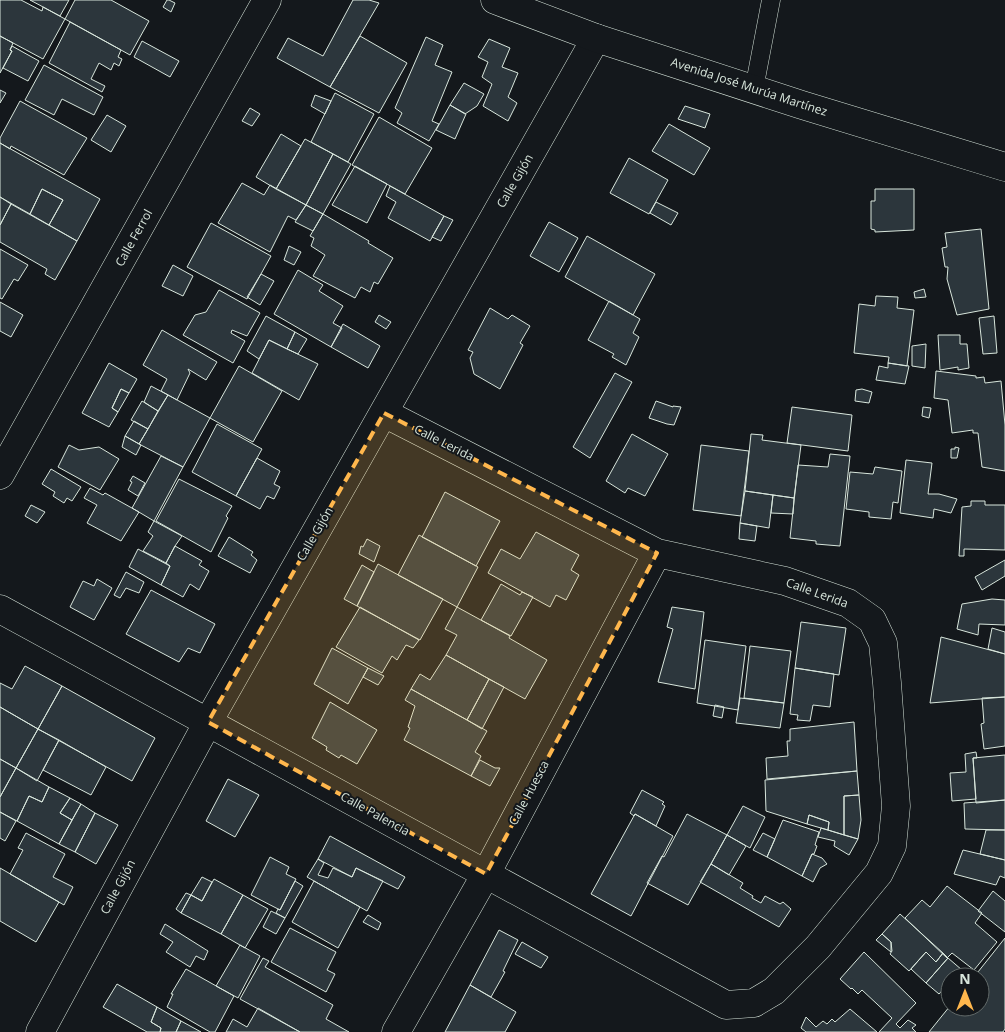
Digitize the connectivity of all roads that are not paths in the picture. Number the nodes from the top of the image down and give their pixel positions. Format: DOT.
graph roads {
  1 [pos="267,0"];
  2 [pos="495,0"];
  3 [pos="771,0"];
  4 [pos="596,38"];
  5 [pos="754,89"];
  6 [pos="1005,167"];
  7 [pos="384,413"];
  8 [pos="0,475"];
  9 [pos="657,553"];
  10 [pos="0,609"];
  11 [pos="208,722"];
  12 [pos="486,874"];
  13 [pos="754,1003"];
  14 [pos="40,1032"];
  15 [pos="396,1032"];
  1 -- 8 [label="street, Calle Ferrol"];
  2 -- 4 [label="street, Avenida José Murúa Martínez"];
  3 -- 5 [label="lane"];
  4 -- 5 [label="street, Avenida José Murúa Martínez"];
  4 -- 7 [label="street, Calle Gijón"];
  5 -- 6 [label="street, Avenida José Murúa Martínez"];
  7 -- 9 [label="street, Calle Lerida"];
  7 -- 11 [label="street, Calle Gijón"];
  9 -- 12 [label="street, Calle Huesca"];
  9 -- 13 [label="street, Calle Lerida"];
  10 -- 11 [label="street, Calle Palencia"];
  11 -- 12 [label="street, Calle Palencia"];
  11 -- 14 [label="street, Calle Gijón"];
  12 -- 13 [label="street, Calle Palencia"];
  12 -- 15 [label="street, Calle Huesca"];
}
